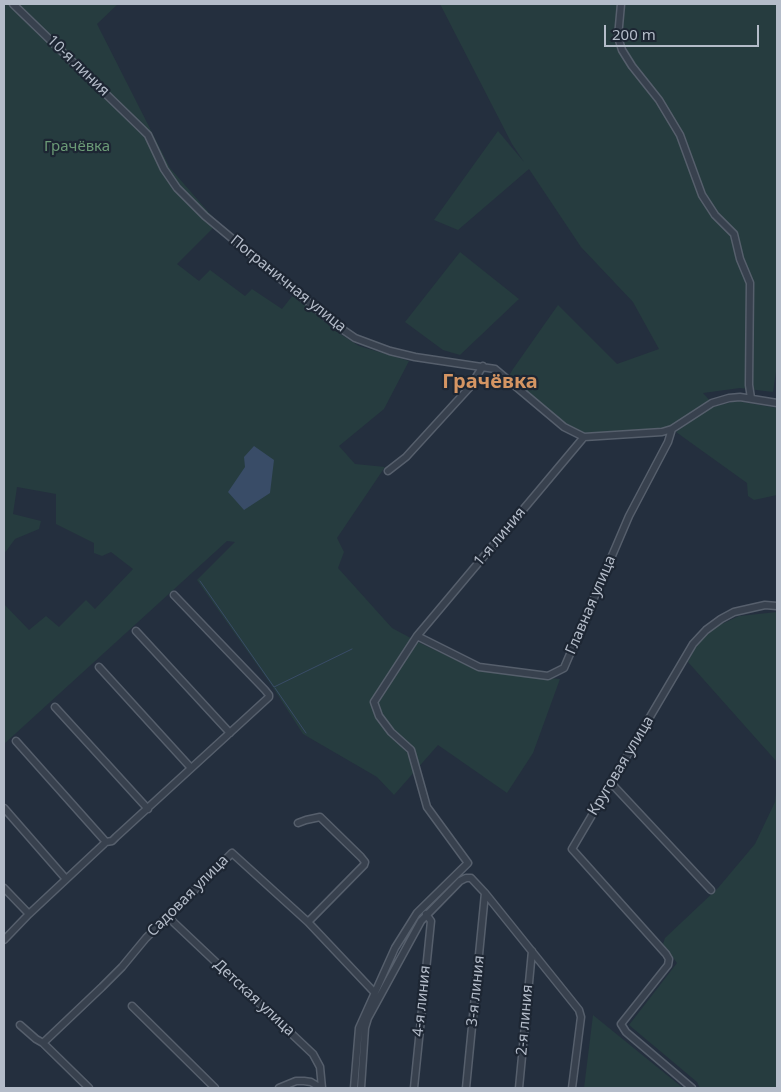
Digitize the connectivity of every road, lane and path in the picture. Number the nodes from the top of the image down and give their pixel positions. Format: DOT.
graph roads {
  1 [pos="13,4"];
  2 [pos="621,4"];
  3 [pos="142,129"];
  4 [pos="483,366"];
  5 [pos="751,398"];
  6 [pos="777,403"];
  7 [pos="672,429"];
  8 [pos="584,437"];
  9 [pos="388,471"];
  10 [pos="174,595"];
  11 [pos="777,606"];
  12 [pos="136,631"];
  13 [pos="416,636"];
  14 [pos="99,667"];
  15 [pos="54,707"];
  16 [pos="230,733"];
  17 [pos="16,741"];
  18 [pos="191,768"];
  19 [pos="611,783"];
  20 [pos="4,808"];
  21 [pos="148,809"];
  22 [pos="298,823"];
  23 [pos="106,842"];
  24 [pos="66,879"];
  25 [pos="4,888"];
  26 [pos="711,890"];
  27 [pos="485,893"];
  28 [pos="29,914"];
  29 [pos="426,914"];
  30 [pos="168,917"];
  31 [pos="308,922"];
  32 [pos="4,940"];
  33 [pos="532,951"];
  34 [pos="374,992"];
  35 [pos="132,1006"];
  36 [pos="20,1025"];
  37 [pos="43,1044"];
  38 [pos="89,1088"];
  39 [pos="216,1088"];
  40 [pos="279,1088"];
  41 [pos="321,1088"];
  42 [pos="354,1088"];
  43 [pos="361,1088"];
  44 [pos="414,1088"];
  45 [pos="466,1088"];
  46 [pos="519,1088"];
  47 [pos="572,1088"];
  48 [pos="692,1088"];
  1 -- 3 [label="street, 10-я линия"];
  2 -- 5 [label="street"];
  3 -- 4 [label="street, Пограничная улица"];
  4 -- 8 [label="street, Пограничная улица"];
  4 -- 9 [label="street"];
  5 -- 6 [label="street"];
  5 -- 7 [label="street"];
  7 -- 8 [label="street"];
  7 -- 13 [label="street, Главная улица"];
  8 -- 13 [label="street, 1-я линия"];
  10 -- 16 [label="street"];
  11 -- 19 [label="street, Круговая улица"];
  12 -- 16 [label="street"];
  13 -- 34 [label="street, 1-я линия"];
  14 -- 18 [label="street"];
  15 -- 21 [label="street"];
  16 -- 18 [label="street"];
  17 -- 23 [label="street"];
  18 -- 21 [label="street"];
  19 -- 26 [label="street"];
  19 -- 48 [label="street, Круговая улица"];
  20 -- 24 [label="street"];
  21 -- 23 [label="street"];
  22 -- 31 [label="street"];
  23 -- 24 [label="street"];
  24 -- 28 [label="street"];
  25 -- 28 [label="street"];
  27 -- 29 [label="street"];
  27 -- 33 [label="street"];
  27 -- 45 [label="street, 3-я линия"];
  28 -- 32 [label="street"];
  29 -- 43 [label="street"];
  29 -- 44 [label="street, 4-я линия"];
  30 -- 31 [label="street, Садовая улица"];
  30 -- 37 [label="street, Садовая улица"];
  30 -- 41 [label="street, Детская улица"];
  31 -- 34 [label="street, Садовая улица"];
  33 -- 46 [label="street, 2-я линия"];
  33 -- 47 [label="street"];
  34 -- 42 [label="street"];
  35 -- 39 [label="street"];
  36 -- 37 [label="street"];
  37 -- 38 [label="street"];
  40 -- 41 [label="street"];
}
